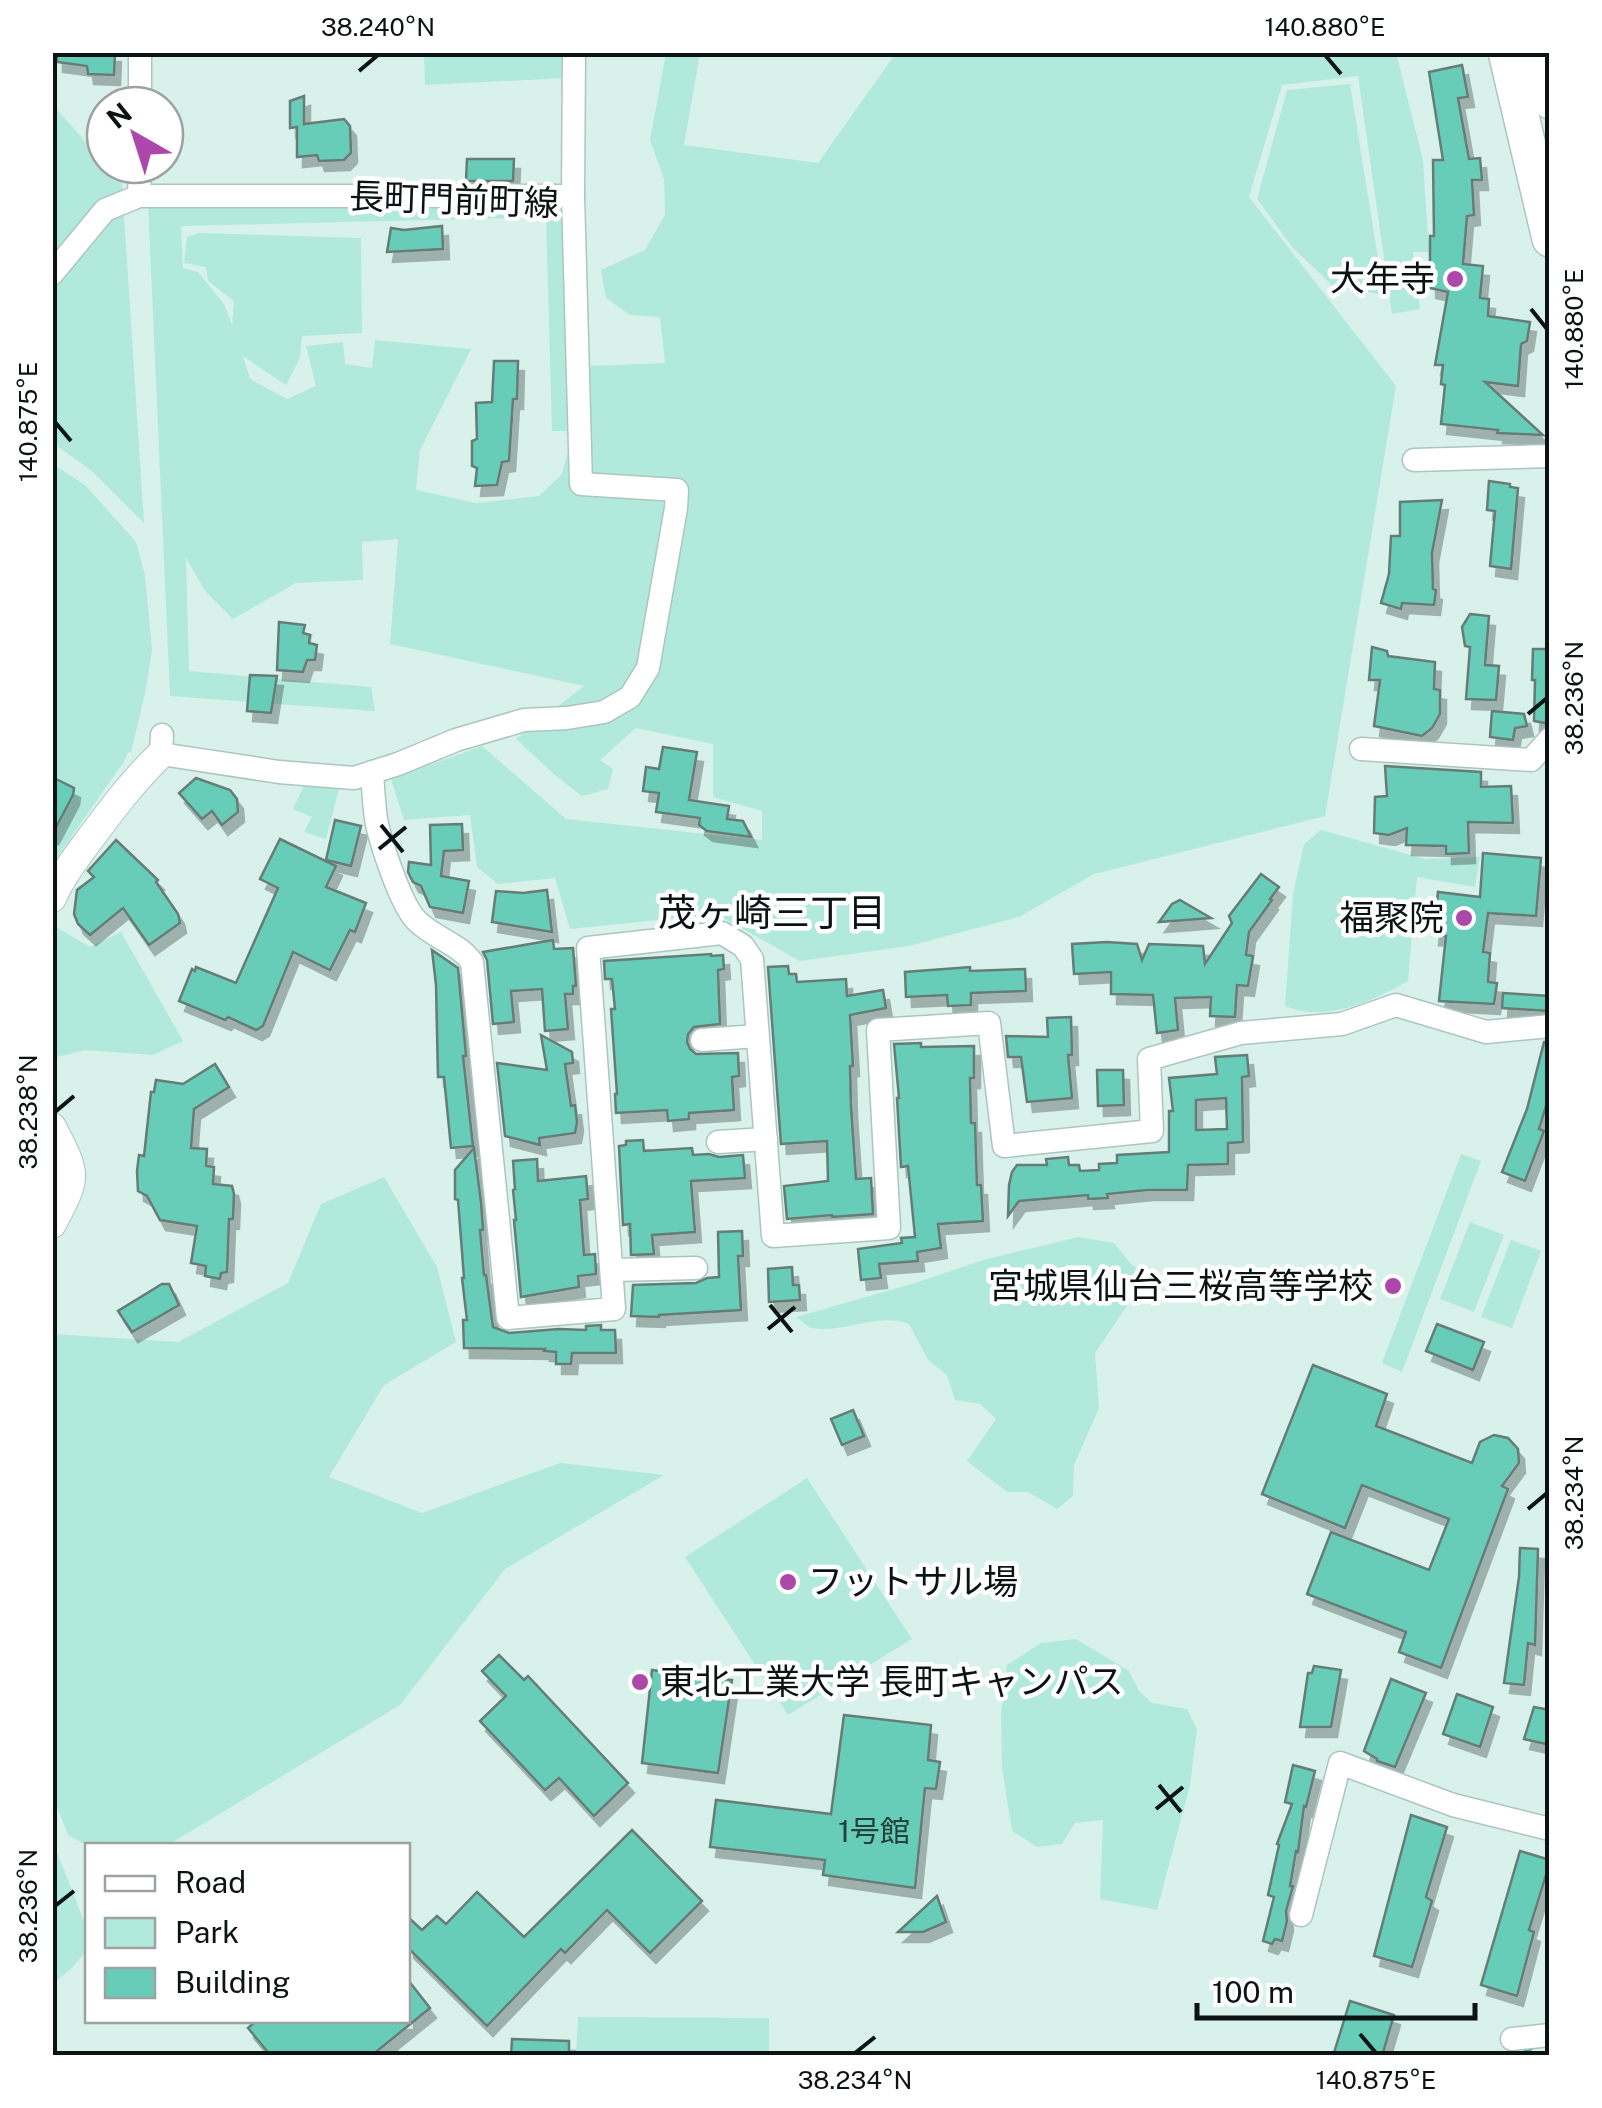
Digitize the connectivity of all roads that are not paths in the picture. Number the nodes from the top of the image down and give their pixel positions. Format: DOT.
graph roads {
  1 [pos="140,52"];
  2 [pos="574,52"];
  3 [pos="1506,52"];
  4 [pos="1538,52"];
  5 [pos="140,85"];
  6 [pos="1550,101"];
  7 [pos="140,185"];
  8 [pos="140,196"];
  9 [pos="573,196"];
  10 [pos="1550,239"];
  11 [pos="52,274"];
  12 [pos="1550,456"];
  13 [pos="1414,460"];
  14 [pos="1550,740"];
  15 [pos="162,744"];
  16 [pos="1361,749"];
  17 [pos="372,772"];
  18 [pos="52,898"];
  19 [pos="1550,1026"];
  20 [pos="757,1036"];
  21 [pos="702,1040"];
  22 [pos="52,1128"];
  23 [pos="766,1139"];
  24 [pos="718,1142"];
  25 [pos="52,1224"];
  26 [pos="696,1268"];
  27 [pos="612,1270"];
  28 [pos="1550,1829"];
  29 [pos="1300,1915"];
  30 [pos="1550,2035"];
  31 [pos="1512,2039"];
  1 -- 5 [label="street"];
  2 -- 9 [label="street"];
  3 -- 10 [label="highway"];
  4 -- 6 [label="highway"];
  7 -- 8 [label="street"];
  8 -- 9 [label="street, 長町門前町線"];
  8 -- 11 [label="street, 長町門前町線"];
  9 -- 17 [label="street, 長町門前町線"];
  12 -- 13 [label="street"];
  14 -- 16 [label="street"];
  15 -- 17 [label="street"];
  15 -- 18 [label="street"];
  17 -- 27 [label="street"];
  19 -- 23 [label="street"];
  20 -- 21 [label="street"];
  20 -- 23 [label="street"];
  20 -- 27 [label="street"];
  22 -- 25 [label="street"];
  23 -- 24 [label="street"];
  26 -- 27 [label="street"];
  28 -- 29 [label="street"];
  30 -- 31 [label="street"];
}
